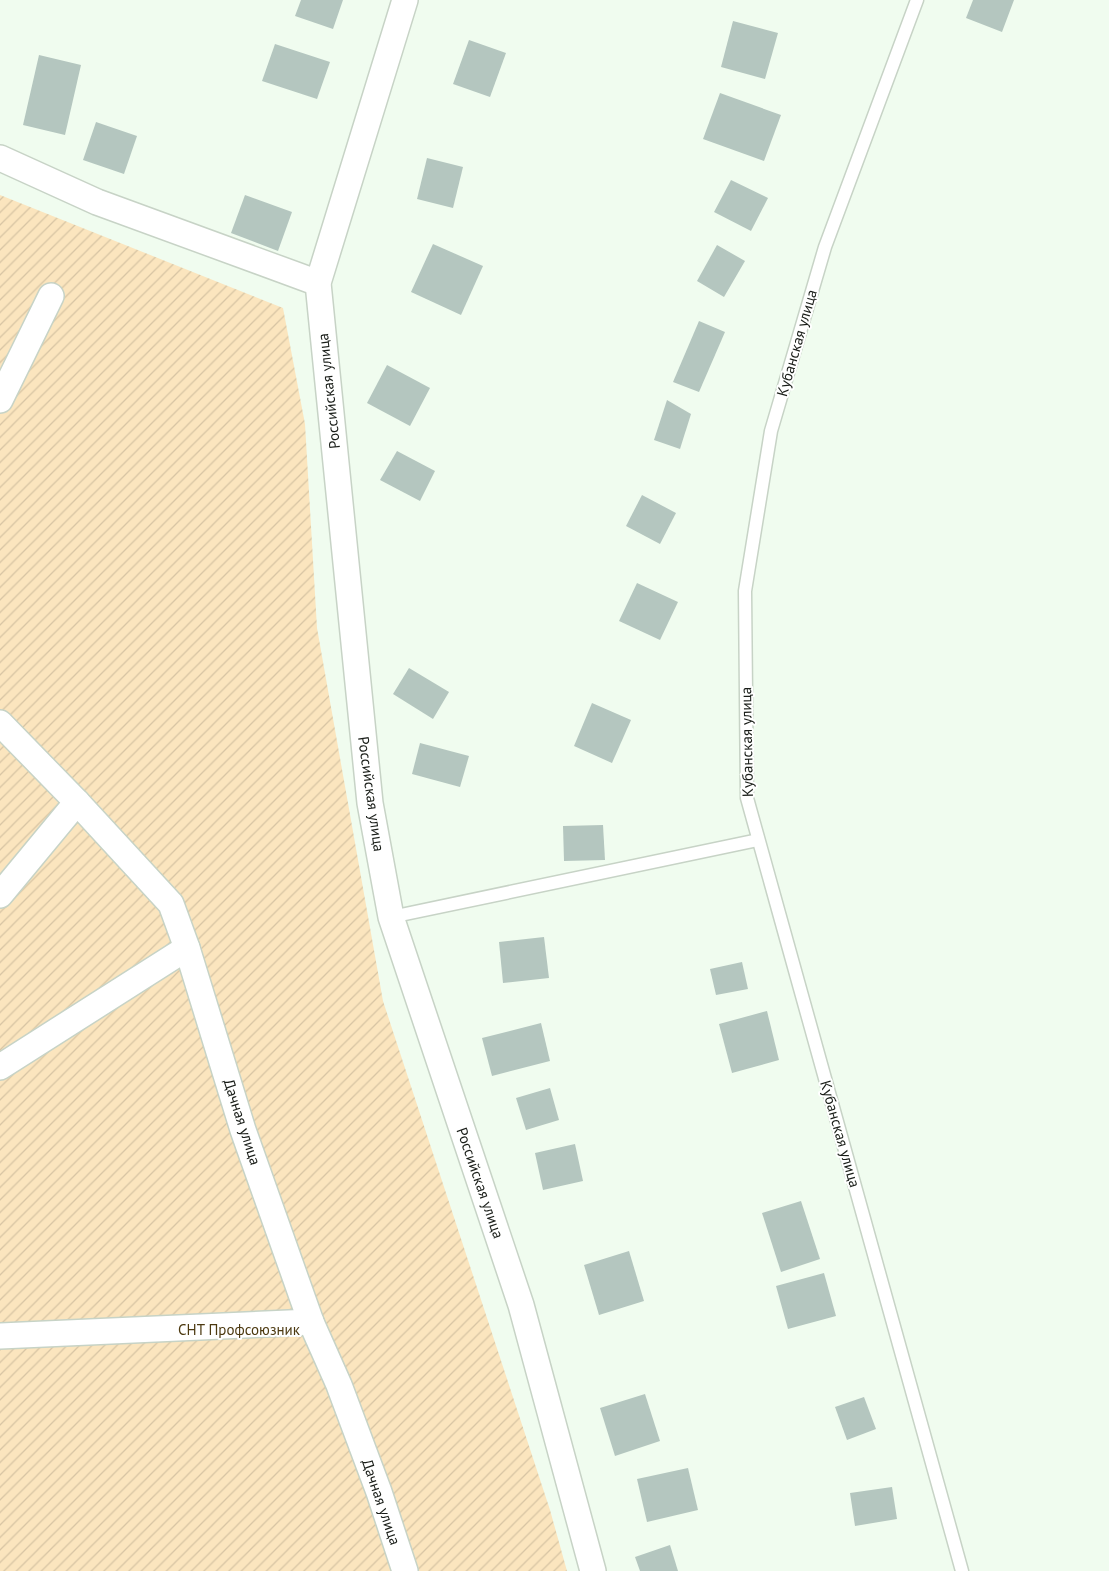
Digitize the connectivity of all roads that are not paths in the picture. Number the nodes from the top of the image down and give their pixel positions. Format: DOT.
graph roads {
  1 [pos="406,0"];
  2 [pos="917,0"];
  3 [pos="0,158"];
  4 [pos="318,283"];
  5 [pos="51,296"];
  6 [pos="0,400"];
  7 [pos="0,723"];
  8 [pos="77,802"];
  9 [pos="758,840"];
  10 [pos="0,895"];
  11 [pos="391,917"];
  12 [pos="187,948"];
  13 [pos="0,1067"];
  14 [pos="311,1322"];
  15 [pos="0,1336"];
  16 [pos="405,1571"];
  17 [pos="593,1571"];
  18 [pos="962,1571"];
  1 -- 4 [label="street, Российская улица"];
  2 -- 9 [label="lane, Кубанская улица"];
  3 -- 4 [label="street"];
  4 -- 11 [label="street, Российская улица"];
  5 -- 6 [label="street"];
  7 -- 8 [label="street, Дачная улица"];
  8 -- 10 [label="street"];
  8 -- 12 [label="street, Дачная улица"];
  9 -- 11 [label="lane"];
  9 -- 18 [label="lane, Кубанская улица"];
  11 -- 17 [label="street, Российская улица"];
  12 -- 13 [label="street"];
  12 -- 14 [label="street, Дачная улица"];
  14 -- 15 [label="street"];
  14 -- 16 [label="street, Дачная улица"];
}
